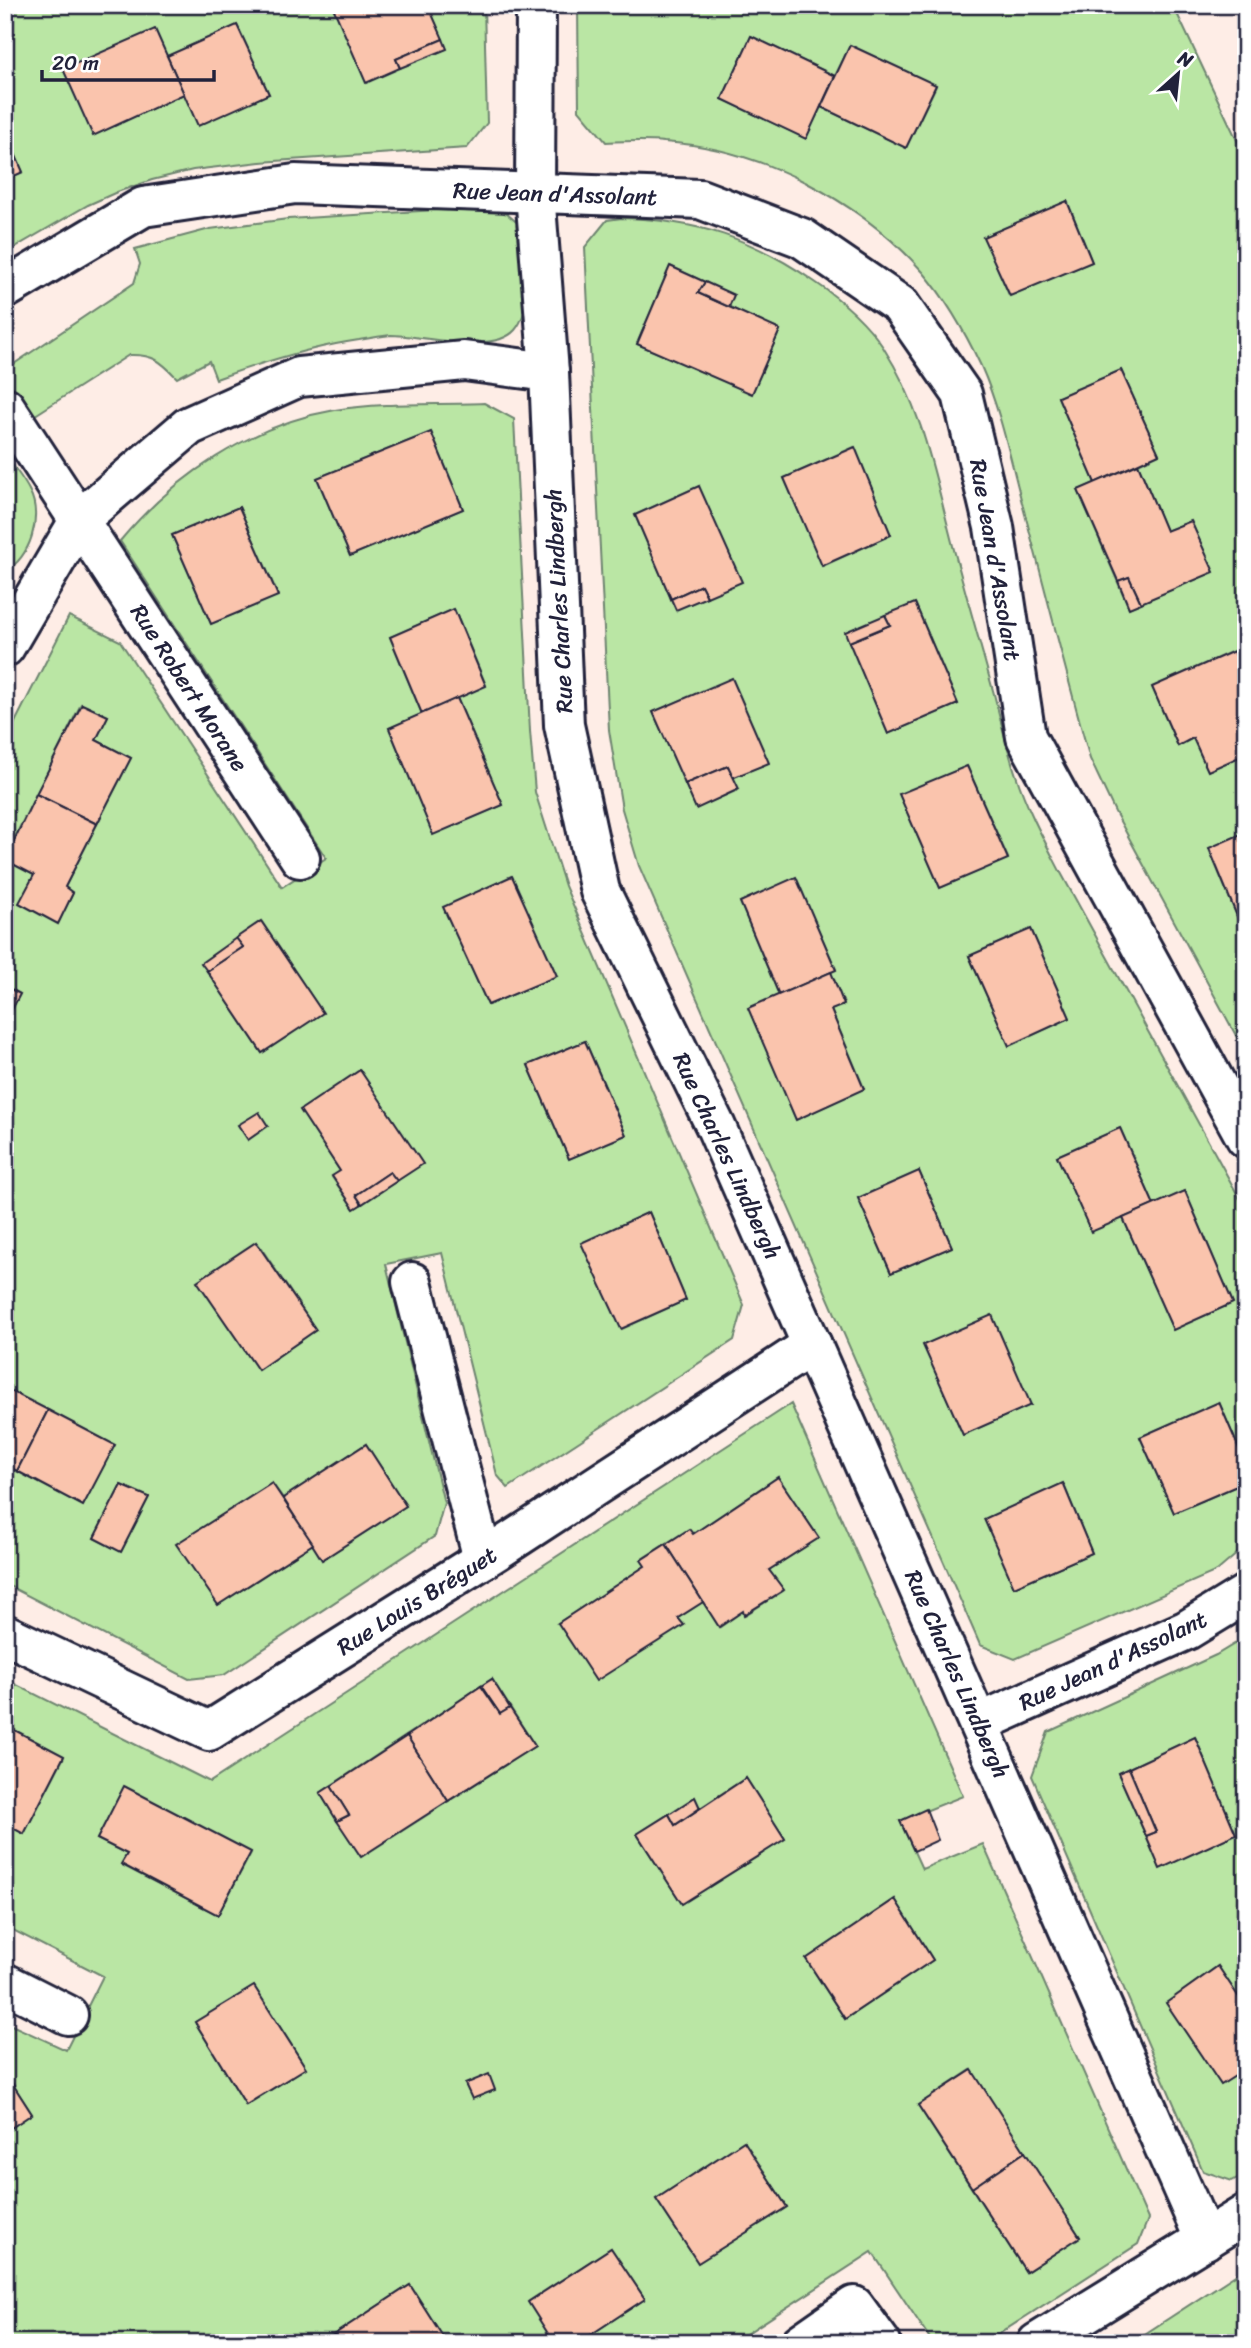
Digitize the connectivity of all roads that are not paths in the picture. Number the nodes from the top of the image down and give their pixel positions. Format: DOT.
graph roads {
  1 [pos="536,5"];
  2 [pos="535,193"];
  3 [pos="5,289"];
  4 [pos="549,372"];
  5 [pos="5,407"];
  6 [pos="80,519"];
  7 [pos="5,646"];
  8 [pos="300,858"];
  9 [pos="1246,1138"];
  10 [pos="411,1282"];
  11 [pos="812,1345"];
  12 [pos="483,1559"];
  13 [pos="1246,1594"];
  14 [pos="5,1634"];
  15 [pos="979,1723"];
  16 [pos="5,1983"];
  17 [pos="68,2015"];
  18 [pos="1246,2214"];
  19 [pos="1205,2240"];
  20 [pos="801,2343"];
  21 [pos="881,2343"];
  22 [pos="1037,2343"];
  1 -- 2 [label="street, Rue Charles Lindbergh"];
  2 -- 3 [label="street, Rue Jean d'Assolant"];
  2 -- 4 [label="street, Rue Charles Lindbergh"];
  2 -- 9 [label="street, Rue Jean d'Assolant"];
  4 -- 6 [label="street"];
  4 -- 11 [label="street, Rue Charles Lindbergh"];
  5 -- 6 [label="street, Rue Robert Morane"];
  6 -- 7 [label="street"];
  6 -- 8 [label="street, Rue Robert Morane"];
  10 -- 12 [label="street"];
  11 -- 12 [label="street, Rue Louis Bréguet"];
  11 -- 15 [label="street, Rue Charles Lindbergh"];
  12 -- 14 [label="street, Rue Louis Bréguet"];
  13 -- 15 [label="street, Rue Jean d'Assolant"];
  15 -- 19 [label="street, Rue Charles Lindbergh"];
  16 -- 17 [label="street"];
  18 -- 19 [label="street"];
  19 -- 22 [label="street"];
  20 -- 21 [label="street"];
}
